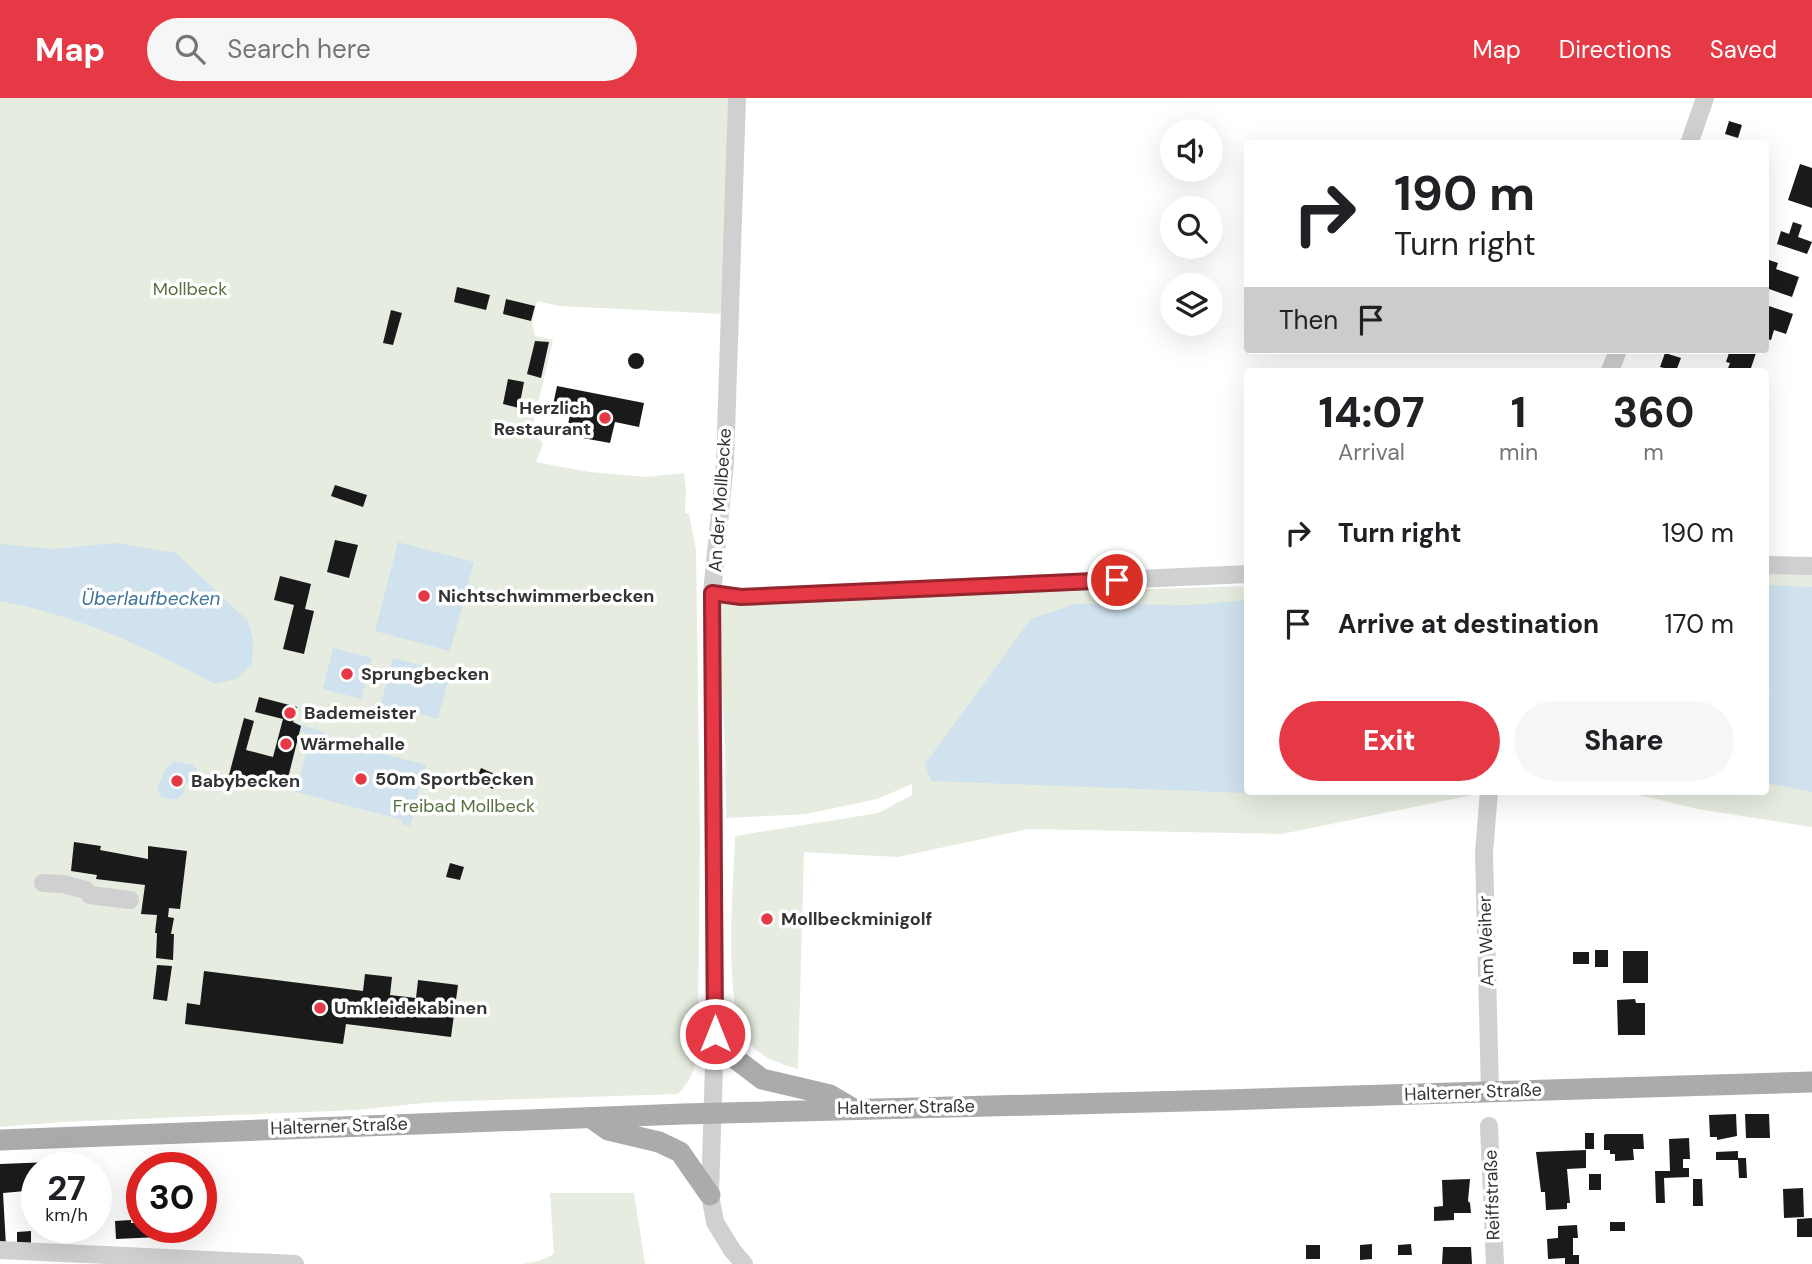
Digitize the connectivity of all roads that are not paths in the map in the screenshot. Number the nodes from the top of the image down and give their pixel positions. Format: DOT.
graph roads {
  1 [pos="737,98"];
  2 [pos="1705,98"];
  3 [pos="1690,140"];
  4 [pos="1769,565"];
  5 [pos="1812,566"];
  6 [pos="1244,574"];
  7 [pos="712,593"];
  8 [pos="1489,795"];
  9 [pos="43,883"];
  10 [pos="130,900"];
  11 [pos="715,1034"];
  12 [pos="1490,1081"];
  13 [pos="1812,1082"];
  14 [pos="852,1108"];
  15 [pos="712,1113"];
  16 [pos="591,1118"];
  17 [pos="1489,1126"];
  18 [pos="0,1140"];
  19 [pos="710,1195"];
  20 [pos="0,1250"];
  21 [pos="295,1264"];
  22 [pos="744,1264"];
  23 [pos="1495,1264"];
  1 -- 7 [label="street, An der Mollbecke"];
  2 -- 3 [label="street"];
  4 -- 5 [label="street"];
  6 -- 7 [label="street"];
  7 -- 11 [label="street, An der Mollbecke"];
  8 -- 12 [label="street, Am Weiher"];
  9 -- 10 [label="street"];
  11 -- 14 [label="main road"];
  11 -- 15 [label="street, An der Mollbecke"];
  12 -- 13 [label="main road, Halterner Straße"];
  12 -- 14 [label="main road, Halterner Straße"];
  14 -- 15 [label="main road, Halterner Straße"];
  15 -- 16 [label="main road, Halterner Straße"];
  15 -- 19 [label="street, An der Mollbecke"];
  16 -- 18 [label="main road, Halterner Straße"];
  16 -- 19 [label="main road"];
  17 -- 23 [label="street, Reiffstraße"];
  19 -- 22 [label="street, An der Mollbecke"];
  20 -- 21 [label="street"];
}
